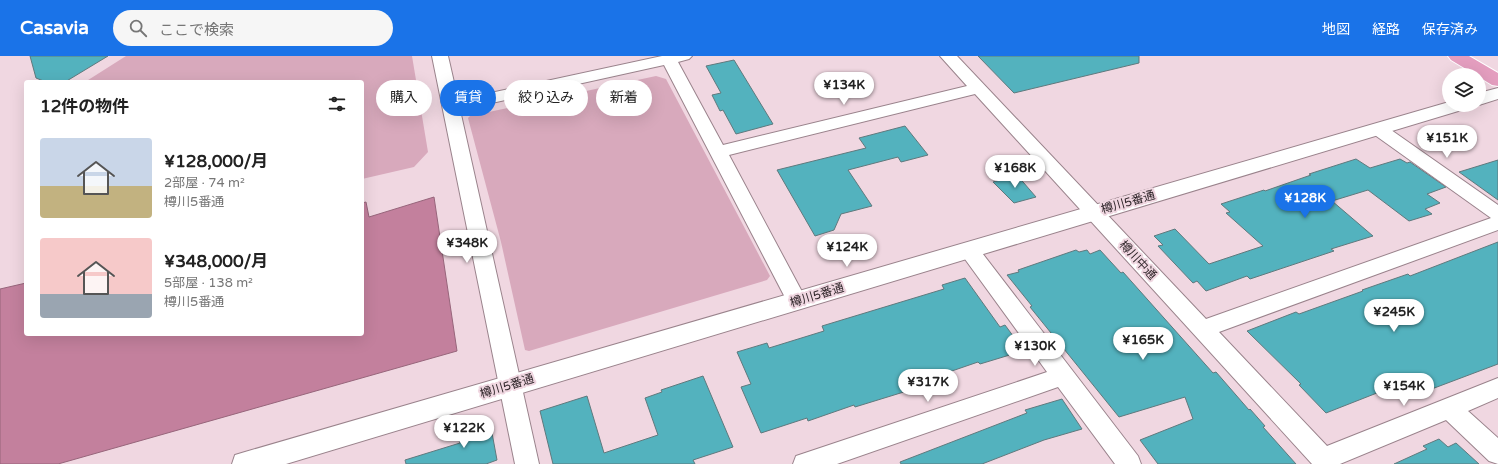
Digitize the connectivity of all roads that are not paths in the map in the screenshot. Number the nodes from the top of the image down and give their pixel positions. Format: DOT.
graph roads {
  1 [pos="440,56"];
  2 [pos="948,56"];
  3 [pos="1457,56"];
  4 [pos="677,58"];
  5 [pos="445,80"];
  6 [pos="1498,81"];
  7 [pos="977,89"];
  8 [pos="1498,93"];
  9 [pos="496,97"];
  10 [pos="1486,97"];
  11 [pos="1442,110"];
  12 [pos="452,116"];
  13 [pos="1378,129"];
  14 [pos="718,152"];
  15 [pos="1094,213"];
  16 [pos="1498,214"];
  17 [pos="1498,223"];
  18 [pos="969,250"];
  19 [pos="797,301"];
  20 [pos="1202,329"];
  21 [pos="1063,376"];
  22 [pos="510,386"];
  23 [pos="1498,388"];
  24 [pos="1449,408"];
  25 [pos="1498,453"];
  26 [pos="1325,462"];
  27 [pos="245,464"];
  28 [pos="527,464"];
  29 [pos="805,464"];
  30 [pos="1129,464"];
  1 -- 5 [label="street"];
  2 -- 7 [label="street, 樽川中通"];
  3 -- 6 [label="main road"];
  4 -- 9 [label="street"];
  4 -- 14 [label="street"];
  7 -- 14 [label="street"];
  7 -- 15 [label="street, 樽川中通"];
  8 -- 10 [label="street"];
  11 -- 13 [label="street, 樽川5番通"];
  12 -- 22 [label="street"];
  13 -- 15 [label="street, 樽川5番通"];
  13 -- 16 [label="street"];
  14 -- 19 [label="street"];
  15 -- 18 [label="street, 樽川5番通"];
  15 -- 20 [label="street, 樽川中通"];
  17 -- 20 [label="street"];
  18 -- 19 [label="street, 樽川5番通"];
  18 -- 21 [label="street"];
  19 -- 22 [label="street, 樽川5番通"];
  20 -- 26 [label="street, 樽川中通"];
  21 -- 29 [label="street"];
  21 -- 30 [label="street"];
  22 -- 27 [label="street, 樽川5番通"];
  22 -- 28 [label="street"];
  23 -- 24 [label="street"];
  24 -- 25 [label="street"];
  24 -- 26 [label="street"];
}
